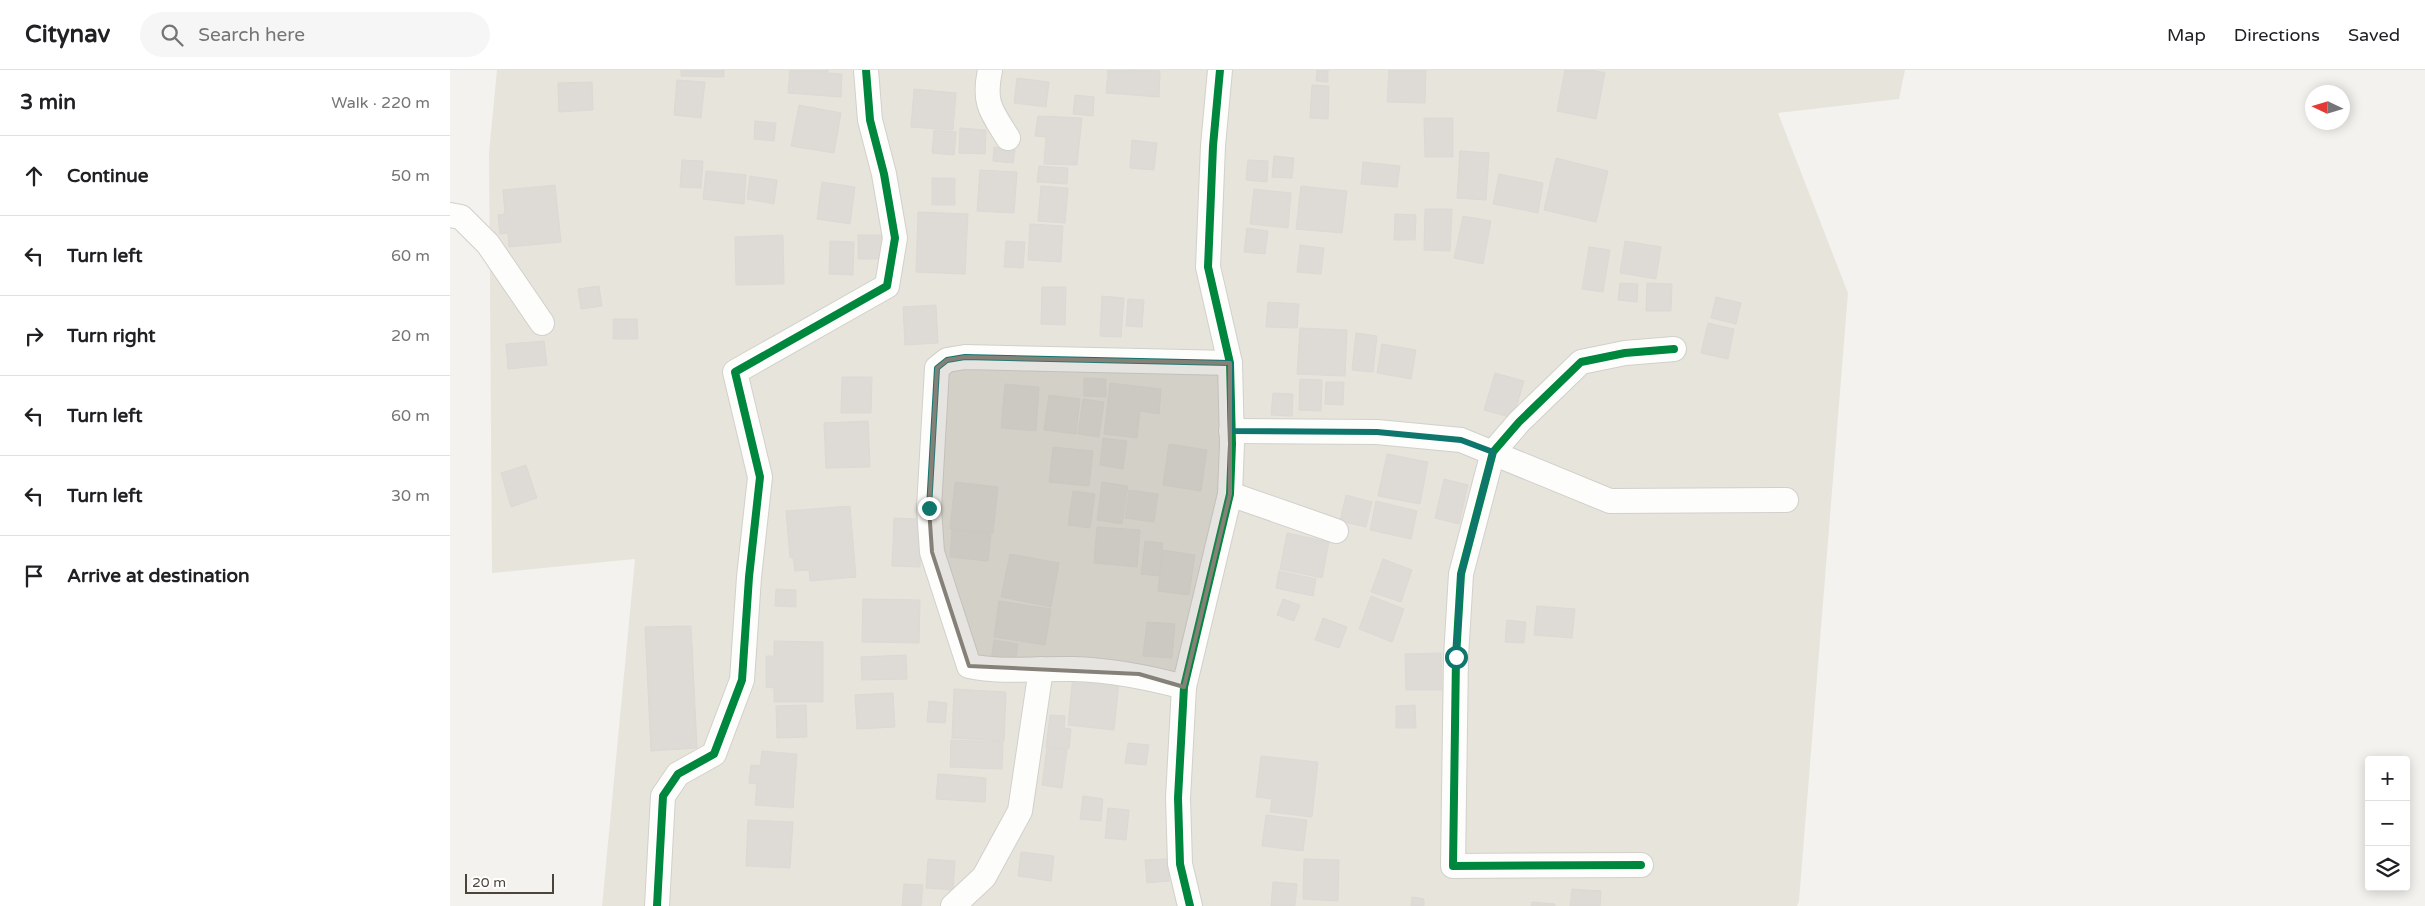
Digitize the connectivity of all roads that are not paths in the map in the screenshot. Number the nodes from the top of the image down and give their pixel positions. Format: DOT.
graph roads {
  1 [pos="866,70"];
  2 [pos="990,70"];
  3 [pos="1220,70"];
  4 [pos="1008,138"];
  5 [pos="450,215"];
  6 [pos="542,323"];
  7 [pos="1674,349"];
  8 [pos="1230,363"];
  9 [pos="1231,431"];
  10 [pos="1493,452"];
  11 [pos="1230,494"];
  12 [pos="1786,500"];
  13 [pos="1336,531"];
  14 [pos="1041,669"];
  15 [pos="1184,687"];
  16 [pos="1641,865"];
  17 [pos="657,906"];
  18 [pos="953,906"];
  19 [pos="1190,906"];
  1 -- 17 [label="street"];
  2 -- 4 [label="street"];
  3 -- 8 [label="street"];
  5 -- 6 [label="street"];
  7 -- 10 [label="street"];
  8 -- 9 [label="street"];
  8 -- 14 [label="street"];
  9 -- 10 [label="street"];
  9 -- 11 [label="street"];
  10 -- 12 [label="street"];
  10 -- 16 [label="street"];
  11 -- 13 [label="street"];
  11 -- 15 [label="street"];
  14 -- 15 [label="street"];
  14 -- 18 [label="street"];
  15 -- 19 [label="street"];
}
